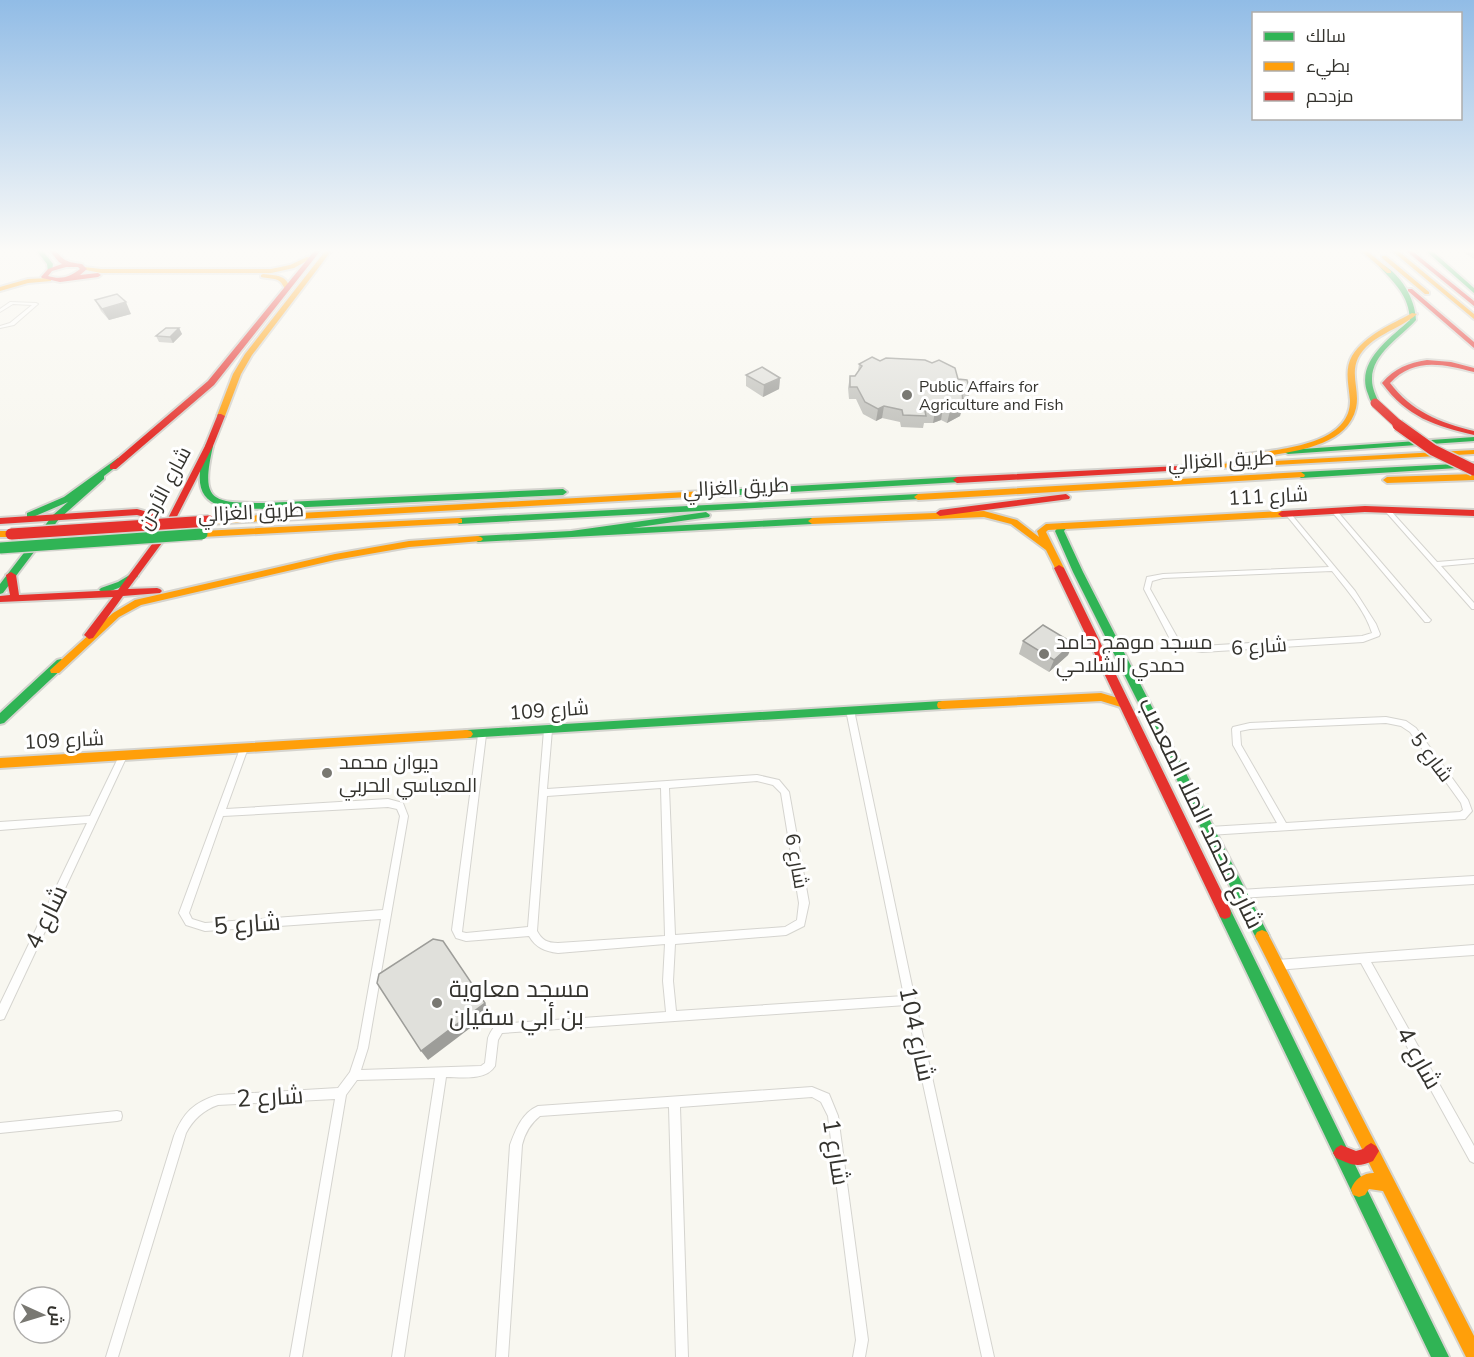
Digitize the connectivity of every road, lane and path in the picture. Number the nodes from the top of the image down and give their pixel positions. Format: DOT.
graph roads {
  1 [pos="25,313"];
  2 [pos="268,313"];
  3 [pos="280,313"];
  4 [pos="1436,313"];
  5 [pos="1438,313"];
  6 [pos="1450,313"];
  7 [pos="1414,314"];
  8 [pos="264,318"];
  9 [pos="0,327"];
  10 [pos="265,333"];
  11 [pos="1474,334"];
  12 [pos="1474,341"];
  13 [pos="1474,346"];
  14 [pos="1474,369"];
  15 [pos="1474,433"];
  16 [pos="1474,439"];
  17 [pos="209,446"];
  18 [pos="1474,453"];
  19 [pos="1247,456"];
  20 [pos="120,460"];
  21 [pos="1474,465"];
  22 [pos="1153,468"];
  23 [pos="1474,470"];
  24 [pos="1474,477"];
  25 [pos="1226,479"];
  26 [pos="1139,485"];
  27 [pos="772,489"];
  28 [pos="761,505"];
  29 [pos="1388,511"];
  30 [pos="1335,512"];
  31 [pos="940,513"];
  32 [pos="1474,513"];
  33 [pos="1289,515"];
  34 [pos="56,517"];
  35 [pos="0,521"];
  36 [pos="1064,526"];
  37 [pos="574,533"];
  38 [pos="5,534"];
  39 [pos="163,536"];
  40 [pos="0,548"];
  41 [pos="1048,548"];
  42 [pos="1474,561"];
  43 [pos="1436,564"];
  44 [pos="1334,570"];
  45 [pos="1078,572"];
  46 [pos="1060,573"];
  47 [pos="11,575"];
  48 [pos="133,576"];
  49 [pos="191,589"];
  50 [pos="0,591"];
  51 [pos="120,594"];
  52 [pos="68,596"];
  53 [pos="0,599"];
  54 [pos="17,599"];
  55 [pos="1474,608"];
  56 [pos="1427,620"];
  57 [pos="55,670"];
  58 [pos="1115,686"];
  59 [pos="1101,697"];
  60 [pos="1124,704"];
  61 [pos="850,710"];
  62 [pos="0,720"];
  63 [pos="548,730"];
  64 [pos="482,735"];
  65 [pos="244,748"];
  66 [pos="123,756"];
  67 [pos="0,763"];
  68 [pos="665,785"];
  69 [pos="544,793"];
  70 [pos="220,813"];
  71 [pos="93,819"];
  72 [pos="0,826"];
  73 [pos="1284,827"];
  74 [pos="1209,831"];
  75 [pos="1474,880"];
  76 [pos="1240,894"];
  77 [pos="385,914"];
  78 [pos="532,931"];
  79 [pos="670,940"];
  80 [pos="1474,950"];
  81 [pos="1364,959"];
  82 [pos="1277,964"];
  83 [pos="910,1000"];
  84 [pos="0,1015"];
  85 [pos="671,1016"];
  86 [pos="441,1073"];
  87 [pos="354,1075"];
  88 [pos="341,1093"];
  89 [pos="674,1101"];
  90 [pos="117,1116"];
  91 [pos="0,1128"];
  92 [pos="1371,1151"];
  93 [pos="1341,1153"];
  94 [pos="1474,1157"];
  95 [pos="1388,1185"];
  96 [pos="1359,1189"];
  97 [pos="1474,1354"];
  98 [pos="112,1357"];
  99 [pos="296,1357"];
  100 [pos="398,1357"];
  101 [pos="502,1357"];
  102 [pos="682,1357"];
  103 [pos="859,1357"];
  104 [pos="988,1357"];
  105 [pos="1440,1357"];
  1 -- 9 [label="street"];
  2 -- 8 [label="main road, شارع الأردن"];
  3 -- 10 [label="main road, شارع الأردن"];
  4 -- 13 [label="main road"];
  5 -- 12 [label="main road"];
  6 -- 11 [label="main road"];
  7 -- 19 [label="main road"];
  7 -- 23 [label="main road, bridge"];
  8 -- 10 [label="main road"];
  8 -- 20 [label="main road, شارع الأردن"];
  10 -- 17 [label="main road, شارع الأردن"];
  14 -- 15 [label="main road"];
  16 -- 19 [label="main road"];
  17 -- 27 [label="main road"];
  17 -- 39 [label="main road, شارع الأردن"];
  18 -- 22 [label="main road, طريق الغزالي"];
  19 -- 22 [label="main road"];
  20 -- 34 [label="main road, شارع الأردن"];
  20 -- 35 [label="main road"];
  21 -- 25 [label="main road, طريق الغزالي"];
  22 -- 27 [label="main road, طريق الغزالي"];
  24 -- 25 [label="main road"];
  25 -- 26 [label="main road, طريق الغزالي"];
  26 -- 28 [label="main road, طريق الغزالي"];
  26 -- 31 [label="main road"];
  27 -- 38 [label="main road, طريق الغزالي, bridge"];
  28 -- 37 [label="main road"];
  28 -- 40 [label="main road, طريق الغزالي, bridge"];
  29 -- 30 [label="main road, شارع 111"];
  29 -- 32 [label="main road, شارع 111"];
  29 -- 43 [label="street"];
  30 -- 33 [label="main road, شارع 111"];
  30 -- 56 [label="street"];
  31 -- 37 [label="main road"];
  31 -- 41 [label="main road"];
  33 -- 36 [label="main road, شارع 111"];
  33 -- 44 [label="street, شارع 6"];
  34 -- 35 [label="main road"];
  34 -- 39 [label="main road"];
  34 -- 47 [label="main road, شارع الأردن"];
  36 -- 41 [label="main road"];
  36 -- 45 [label="main road, شارع محمد الملا المعصب"];
  37 -- 49 [label="main road"];
  39 -- 48 [label="main road, شارع الأردن"];
  41 -- 46 [label="main road, شارع محمد الملا المعصب"];
  42 -- 43 [label="street"];
  43 -- 55 [label="street"];
  44 -- 44 [label="street, شارع 6"];
  45 -- 46 [label="main road"];
  45 -- 74 [label="main road, شارع محمد الملا المعصب"];
  46 -- 58 [label="main road, شارع محمد الملا المعصب"];
  47 -- 50 [label="main road, شارع الأردن"];
  47 -- 54 [label="main road"];
  48 -- 51 [label="main road, شارع الأردن"];
  48 -- 52 [label="main road"];
  49 -- 51 [label="main road"];
  49 -- 57 [label="main road"];
  51 -- 52 [label="main road"];
  51 -- 57 [label="main road, شارع الأردن"];
  52 -- 54 [label="main road"];
  53 -- 54 [label="main road"];
  57 -- 62 [label="main road, شارع الأردن"];
  58 -- 59 [label="main road"];
  58 -- 60 [label="main road, شارع محمد الملا المعصب"];
  59 -- 60 [label="main road, شارع 109"];
  59 -- 61 [label="main road, شارع 109"];
  60 -- 93 [label="main road, شارع محمد الملا المعصب"];
  61 -- 63 [label="main road, شارع 109"];
  61 -- 83 [label="street, شارع 104"];
  63 -- 64 [label="main road, شارع 109"];
  63 -- 69 [label="street"];
  64 -- 65 [label="main road, شارع 109"];
  64 -- 78 [label="street"];
  65 -- 66 [label="main road, شارع 109"];
  65 -- 70 [label="street, شارع 5"];
  66 -- 67 [label="main road, شارع 109"];
  66 -- 71 [label="street, شارع 4"];
  68 -- 69 [label="street, شارع 6"];
  68 -- 79 [label="street"];
  68 -- 79 [label="street, شارع 6"];
  69 -- 78 [label="street"];
  70 -- 77 [label="street"];
  70 -- 77 [label="street, شارع 5"];
  71 -- 72 [label="street"];
  71 -- 84 [label="street, شارع 4"];
  73 -- 73 [label="street, شارع 5"];
  73 -- 74 [label="street, شارع 5"];
  74 -- 76 [label="main road, شارع محمد الملا المعصب"];
  75 -- 76 [label="street"];
  76 -- 82 [label="main road, شارع محمد الملا المعصب"];
  77 -- 87 [label="street"];
  78 -- 79 [label="street, شارع 6"];
  79 -- 85 [label="street"];
  80 -- 81 [label="street"];
  81 -- 82 [label="street"];
  81 -- 94 [label="street, شارع 4"];
  82 -- 92 [label="main road, شارع محمد الملا المعصب"];
  83 -- 85 [label="street"];
  83 -- 104 [label="street, شارع 104"];
  85 -- 86 [label="street"];
  86 -- 87 [label="street"];
  86 -- 100 [label="street"];
  87 -- 88 [label="street"];
  88 -- 98 [label="street, شارع 2"];
  88 -- 99 [label="street"];
  89 -- 101 [label="street, شارع 1"];
  89 -- 102 [label="street"];
  89 -- 103 [label="street, شارع 1"];
  90 -- 91 [label="street"];
  92 -- 93 [label="main road"];
  92 -- 95 [label="main road, شارع محمد الملا المعصب"];
  93 -- 96 [label="main road, شارع محمد الملا المعصب"];
  95 -- 96 [label="main road"];
  95 -- 97 [label="main road, شارع محمد الملا المعصب"];
  96 -- 105 [label="main road, شارع محمد الملا المعصب"];
}
